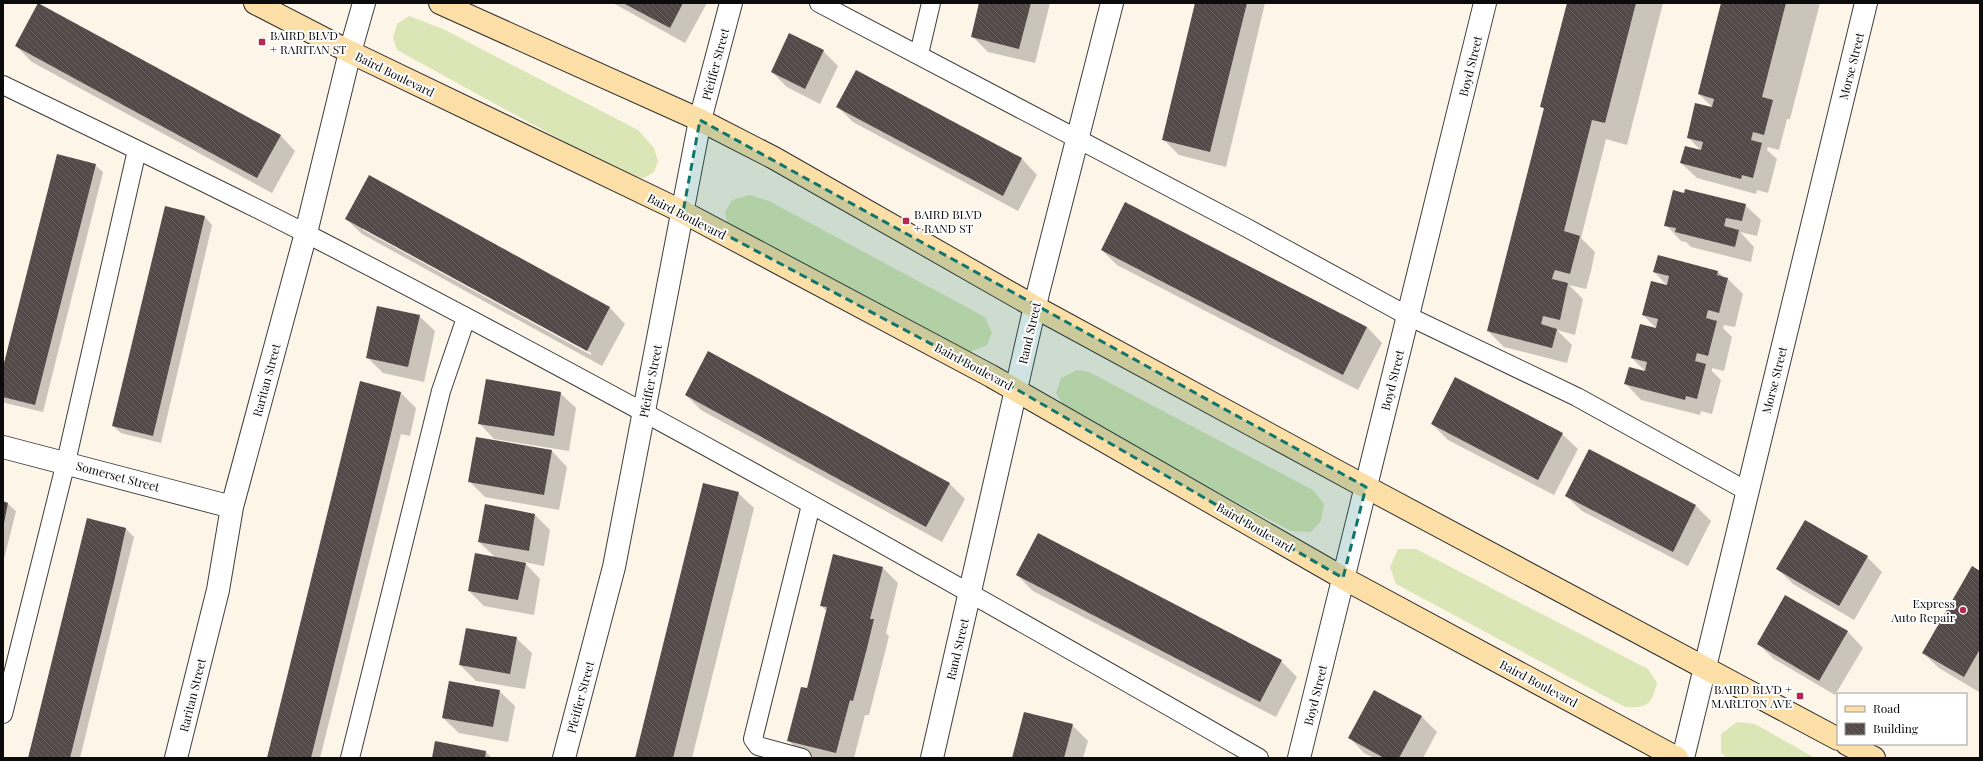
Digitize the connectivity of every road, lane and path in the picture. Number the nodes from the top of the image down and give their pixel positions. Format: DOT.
graph roads {
  1 [pos="255,3"];
  2 [pos="364,3"];
  3 [pos="440,3"];
  4 [pos="731,3"];
  5 [pos="819,3"];
  6 [pos="931,3"];
  7 [pos="1112,3"];
  8 [pos="1486,3"];
  9 [pos="1866,3"];
  10 [pos="350,52"];
  11 [pos="919,54"];
  12 [pos="3,85"];
  13 [pos="700,120"];
  14 [pos="1077,139"];
  15 [pos="136,150"];
  16 [pos="683,212"];
  17 [pos="306,233"];
  18 [pos="1035,307"];
  19 [pos="1408,316"];
  20 [pos="466,318"];
  21 [pos="1016,389"];
  22 [pos="644,412"];
  23 [pos="3,447"];
  24 [pos="66,462"];
  25 [pos="1366,487"];
  26 [pos="1747,491"];
  27 [pos="811,505"];
  28 [pos="232,506"];
  29 [pos="1343,578"];
  30 [pos="970,592"];
  31 [pos="1704,668"];
  32 [pos="3,714"];
  33 [pos="1837,738"];
  34 [pos="1849,745"];
  35 [pos="176,758"];
  36 [pos="350,758"];
  37 [pos="564,758"];
  38 [pos="802,758"];
  39 [pos="932,758"];
  40 [pos="1259,758"];
  41 [pos="1299,758"];
  42 [pos="1677,758"];
  43 [pos="1683,758"];
  44 [pos="1874,758"];
  1 -- 10 [label="main road, Baird Boulevard"];
  2 -- 10 [label="street, Raritan Street"];
  3 -- 13 [label="main road"];
  4 -- 13 [label="street, Pfeiffer Street"];
  5 -- 11 [label="lane"];
  6 -- 11 [label="lane"];
  7 -- 14 [label="street, Rand Street"];
  8 -- 19 [label="street, Boyd Street"];
  9 -- 26 [label="street, Morse Street"];
  10 -- 16 [label="main road, Baird Boulevard"];
  10 -- 17 [label="street, Raritan Street"];
  11 -- 14 [label="lane"];
  12 -- 15 [label="lane"];
  13 -- 16 [label="street, Pfeiffer Street"];
  13 -- 18 [label="main road"];
  14 -- 18 [label="street, Rand Street"];
  14 -- 19 [label="lane"];
  15 -- 17 [label="lane"];
  15 -- 24 [label="lane"];
  16 -- 21 [label="main road, Baird Boulevard"];
  16 -- 22 [label="street, Pfeiffer Street"];
  17 -- 20 [label="lane"];
  17 -- 28 [label="street, Raritan Street"];
  18 -- 21 [label="street, Rand Street"];
  18 -- 25 [label="main road"];
  19 -- 25 [label="street, Boyd Street"];
  19 -- 26 [label="lane"];
  20 -- 22 [label="lane"];
  20 -- 36 [label="lane"];
  21 -- 29 [label="main road, Baird Boulevard"];
  21 -- 30 [label="street, Rand Street"];
  22 -- 27 [label="lane"];
  22 -- 37 [label="street, Pfeiffer Street"];
  23 -- 24 [label="street, Somerset Street"];
  24 -- 28 [label="street, Somerset Street"];
  24 -- 32 [label="lane"];
  25 -- 29 [label="street, Boyd Street"];
  25 -- 31 [label="main road"];
  26 -- 31 [label="street, Morse Street"];
  27 -- 30 [label="lane"];
  27 -- 38 [label="lane"];
  28 -- 35 [label="street, Raritan Street"];
  29 -- 41 [label="street, Boyd Street"];
  29 -- 42 [label="main road, Baird Boulevard"];
  30 -- 39 [label="street, Rand Street"];
  30 -- 40 [label="lane"];
  31 -- 33 [label="main road"];
  31 -- 43 [label="street, Morse Street"];
  34 -- 44 [label="main road"];
}
